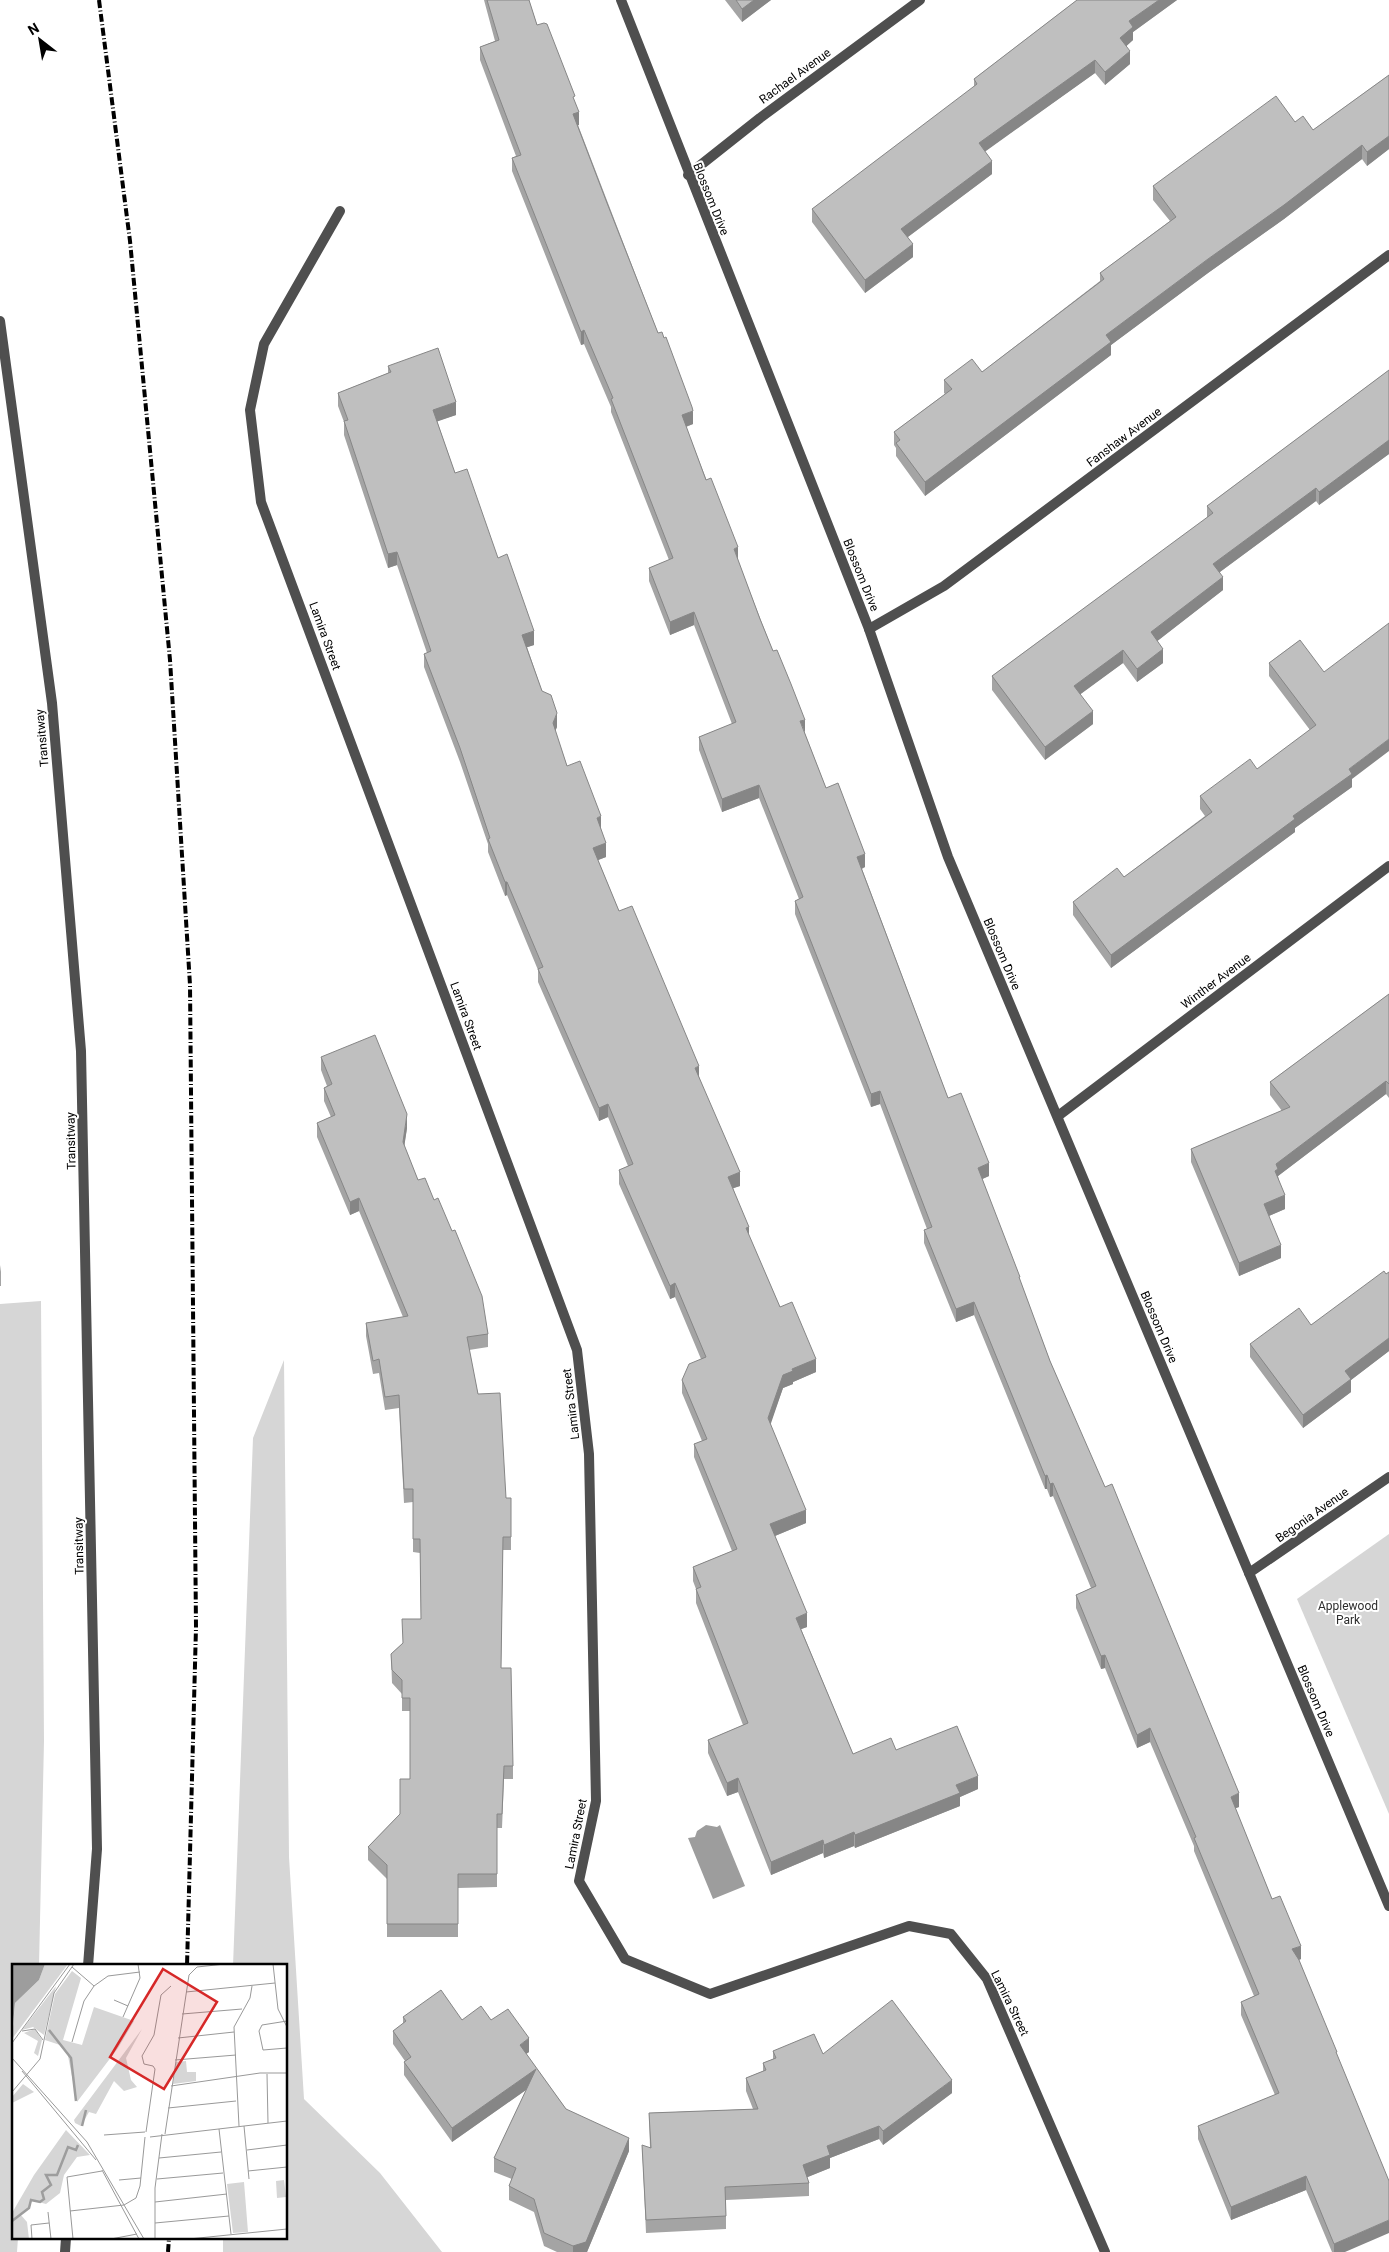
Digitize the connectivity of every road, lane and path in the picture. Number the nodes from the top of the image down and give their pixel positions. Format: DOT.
graph roads {
  1 [pos="620,0"];
  2 [pos="920,0"];
  3 [pos="688,175"];
  4 [pos="340,211"];
  5 [pos="1389,256"];
  6 [pos="0,321"];
  7 [pos="869,630"];
  8 [pos="1389,866"];
  9 [pos="1058,1116"];
  10 [pos="1389,1477"];
  11 [pos="1249,1573"];
  12 [pos="1389,1906"];
  13 [pos="88,1964"];
  14 [pos="1105,2252"];
  1 -- 3 [label="street, Blossom Drive"];
  2 -- 3 [label="street, Rachael Avenue"];
  3 -- 7 [label="street, Blossom Drive"];
  4 -- 14 [label="street, Lamira Street"];
  5 -- 7 [label="street, Fanshaw Avenue"];
  6 -- 13 [label="street, Transitway"];
  7 -- 9 [label="street, Blossom Drive"];
  8 -- 9 [label="street, Winther Avenue"];
  9 -- 11 [label="street, Blossom Drive"];
  10 -- 11 [label="street, Begonia Avenue"];
  11 -- 12 [label="street, Blossom Drive"];
}
